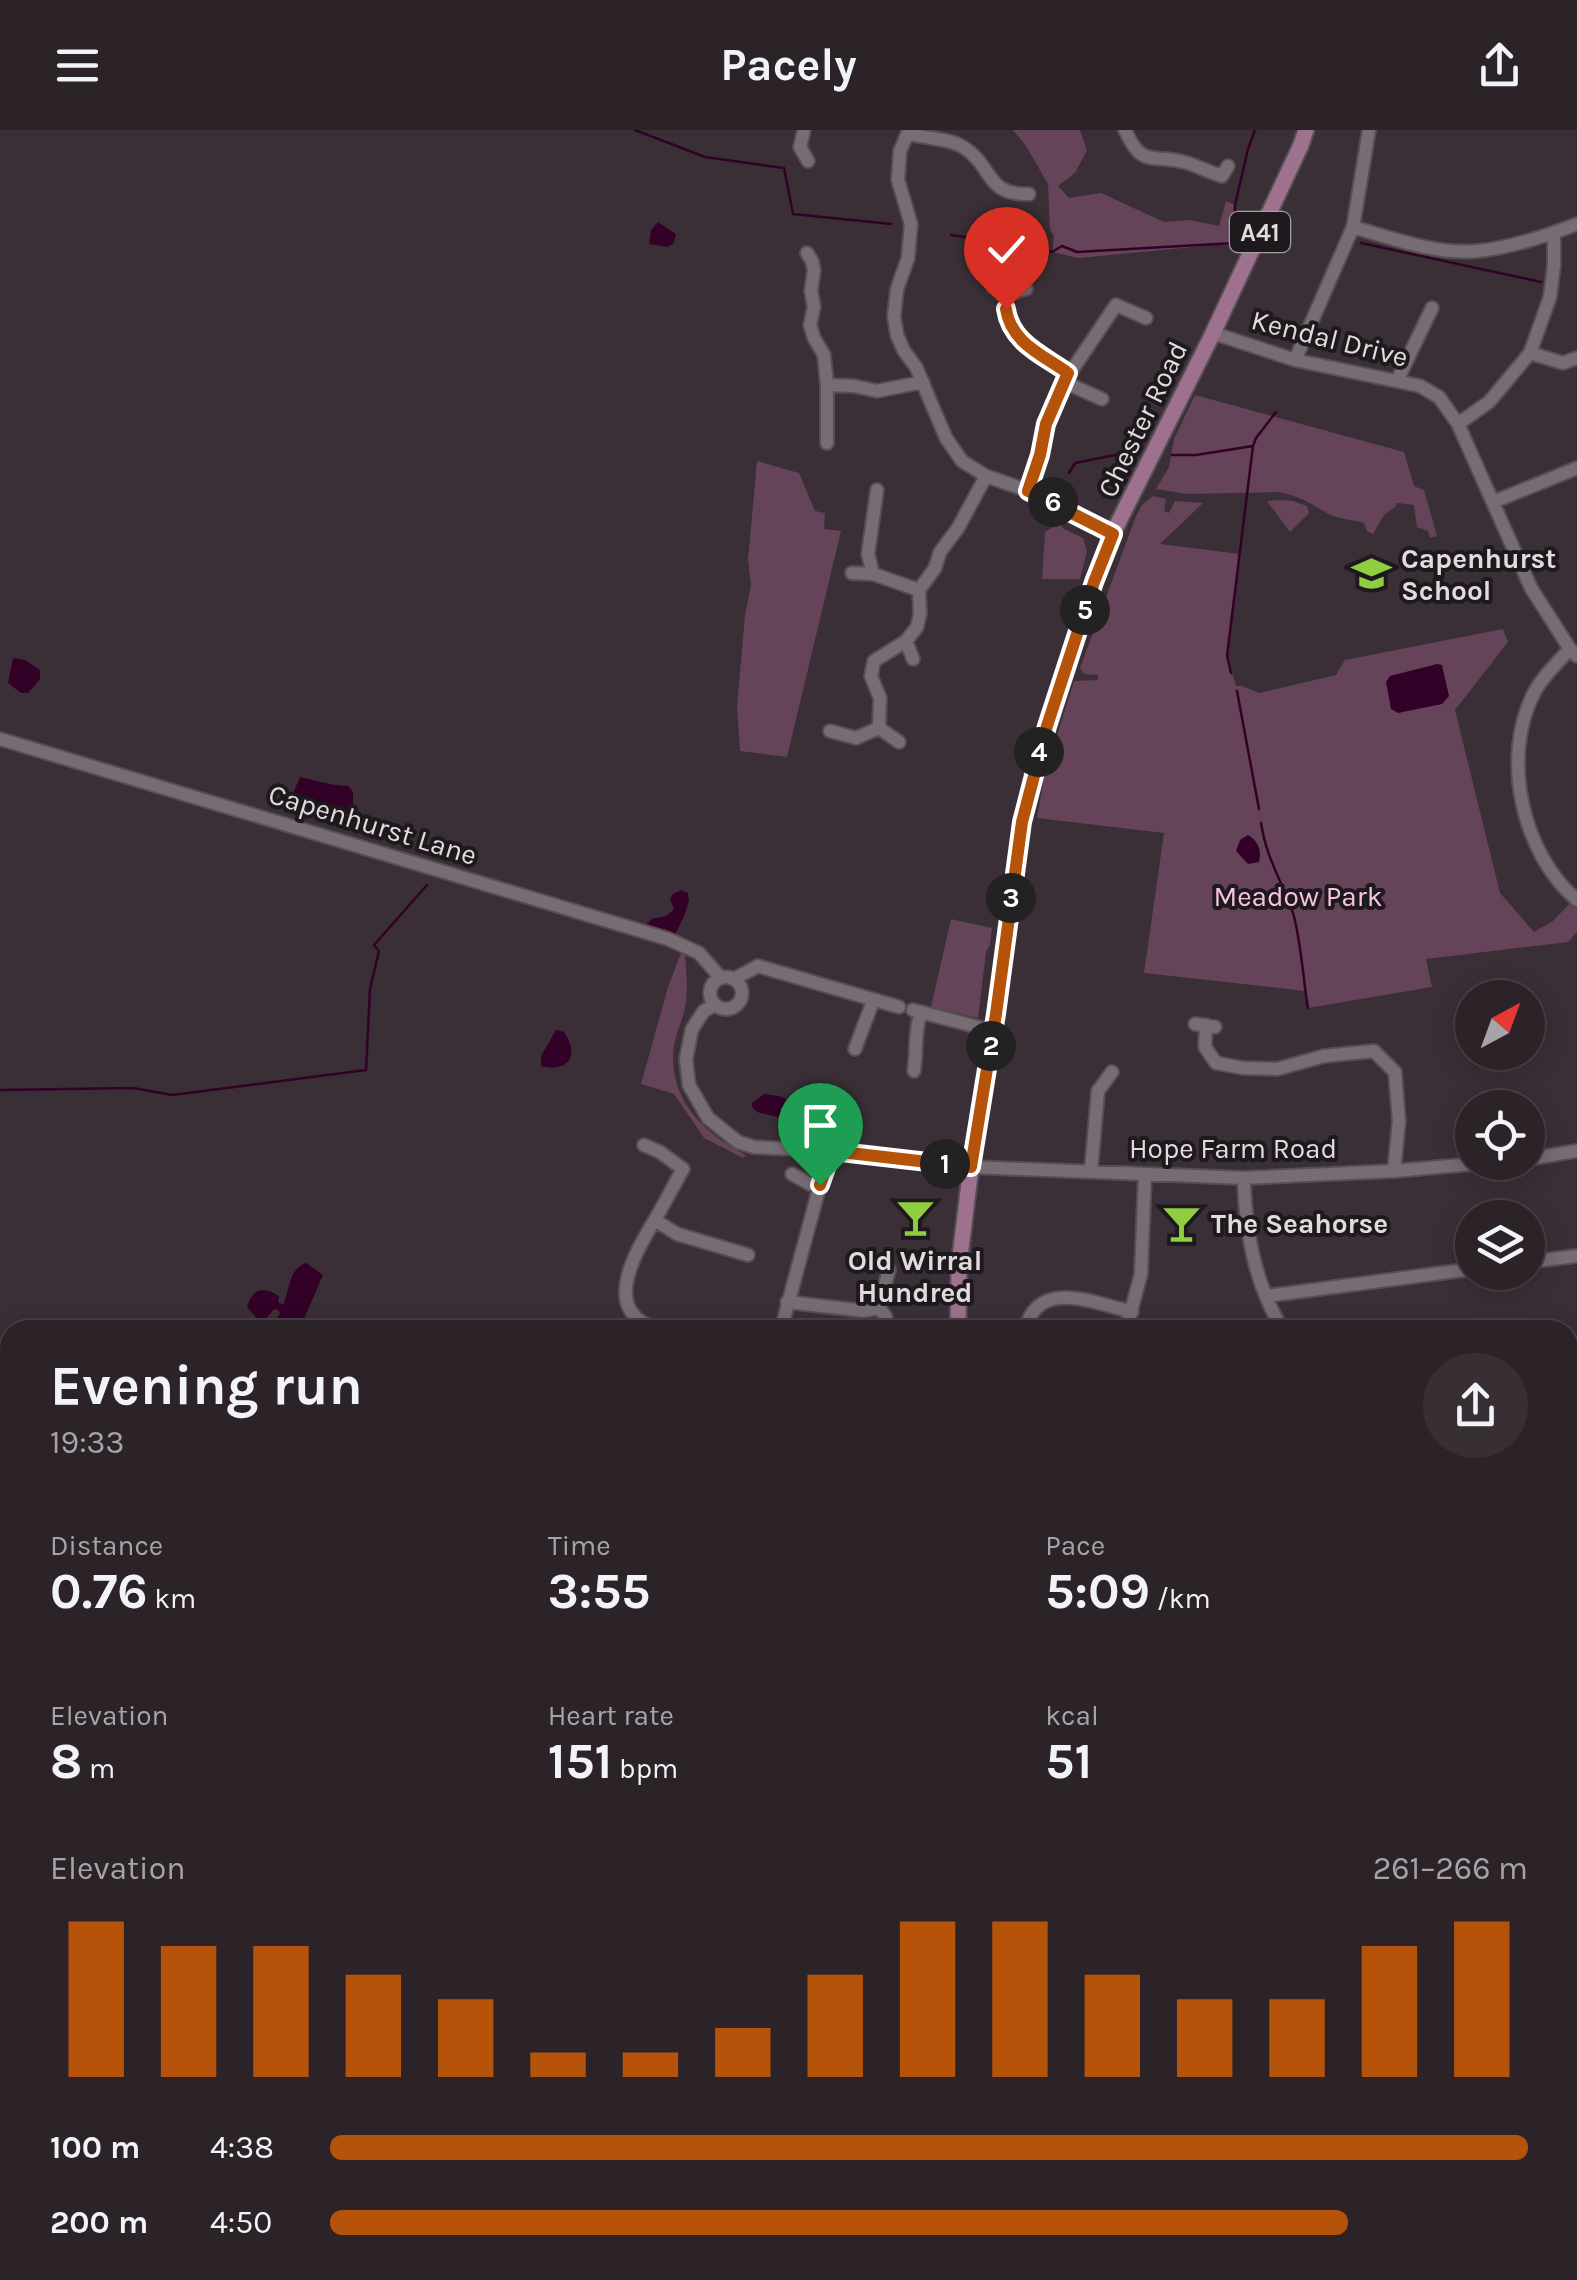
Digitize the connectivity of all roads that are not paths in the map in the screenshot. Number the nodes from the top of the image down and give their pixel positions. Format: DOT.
graph roads {
  1 [pos="804,130"];
  2 [pos="1125,130"];
  3 [pos="1306,130"];
  4 [pos="1369,130"];
  5 [pos="909,132"];
  6 [pos="808,160"];
  7 [pos="1225,175"];
  8 [pos="1029,194"];
  9 [pos="1577,224"];
  10 [pos="1352,227"];
  11 [pos="1554,233"];
  12 [pos="807,253"];
  13 [pos="993,287"];
  14 [pos="1026,289"];
  15 [pos="1007,294"];
  16 [pos="1432,308"];
  17 [pos="1146,318"];
  18 [pos="1212,333"];
  19 [pos="1530,353"];
  20 [pos="1577,358"];
  21 [pos="1295,360"];
  22 [pos="1066,378"];
  23 [pos="1396,381"];
  24 [pos="922,382"];
  25 [pos="827,385"];
  26 [pos="1102,399"];
  27 [pos="1458,424"];
  28 [pos="827,443"];
  29 [pos="1577,468"];
  30 [pos="986,476"];
  31 [pos="877,490"];
  32 [pos="1028,491"];
  33 [pos="1494,502"];
  34 [pos="1113,534"];
  35 [pos="852,573"];
  36 [pos="873,574"];
  37 [pos="919,590"];
  38 [pos="906,641"];
  39 [pos="1574,652"];
  40 [pos="913,659"];
  41 [pos="879,728"];
  42 [pos="830,730"];
  43 [pos="0,739"];
  44 [pos="899,742"];
  45 [pos="1577,900"];
  46 [pos="727,978"];
  47 [pos="873,1001"];
  48 [pos="714,1004"];
  49 [pos="911,1009"];
  50 [pos="1205,1025"];
  51 [pos="994,1031"];
  52 [pos="856,1049"];
  53 [pos="914,1071"];
  54 [pos="1112,1072"];
  55 [pos="644,1145"];
  56 [pos="1577,1150"];
  57 [pos="832,1151"];
  58 [pos="1545,1155"];
  59 [pos="1455,1166"];
  60 [pos="971,1167"];
  61 [pos="1091,1170"];
  62 [pos="1394,1172"];
  63 [pos="792,1174"];
  64 [pos="1146,1174"];
  65 [pos="1244,1178"];
  66 [pos="820,1185"];
  67 [pos="654,1220"];
  68 [pos="748,1255"];
  69 [pos="1577,1256"];
  70 [pos="1545,1260"];
  71 [pos="890,1270"];
  72 [pos="1455,1271"];
  73 [pos="1266,1296"];
  74 [pos="786,1302"];
  75 [pos="1132,1312"];
  76 [pos="639,1320"];
  77 [pos="783,1320"];
  78 [pos="958,1320"];
  79 [pos="1030,1320"];
  80 [pos="1129,1320"];
  81 [pos="1278,1320"];
  1 -- 6 [label="street"];
  2 -- 7 [label="street"];
  3 -- 18 [label="main road, Chester Road / A41"];
  4 -- 10 [label="street"];
  5 -- 8 [label="street"];
  5 -- 24 [label="street"];
  9 -- 11 [label="street"];
  10 -- 11 [label="street"];
  10 -- 21 [label="street"];
  11 -- 19 [label="street"];
  12 -- 25 [label="street"];
  13 -- 15 [label="street"];
  14 -- 15 [label="street"];
  15 -- 22 [label="street"];
  16 -- 23 [label="street"];
  17 -- 22 [label="street"];
  18 -- 21 [label="street, Kendal Drive"];
  18 -- 34 [label="main road, Chester Road / A41"];
  19 -- 20 [label="street"];
  19 -- 27 [label="street"];
  21 -- 23 [label="street, Kendal Drive"];
  22 -- 26 [label="street"];
  22 -- 32 [label="street"];
  23 -- 27 [label="street, Kendal Drive"];
  24 -- 25 [label="street"];
  24 -- 30 [label="street"];
  25 -- 28 [label="street"];
  27 -- 33 [label="street, Kendal Drive"];
  29 -- 33 [label="street"];
  30 -- 32 [label="street"];
  30 -- 37 [label="street"];
  31 -- 36 [label="street"];
  32 -- 34 [label="street"];
  33 -- 39 [label="street, Kendal Drive"];
  34 -- 51 [label="main road, Chester Road / A41"];
  35 -- 36 [label="street"];
  36 -- 37 [label="street"];
  37 -- 38 [label="street"];
  38 -- 40 [label="street"];
  38 -- 41 [label="street"];
  39 -- 45 [label="street"];
  41 -- 42 [label="street"];
  41 -- 44 [label="street"];
  43 -- 46 [label="street, Capenhurst Lane"];
  46 -- 47 [label="street"];
  46 -- 48 [label="street"];
  46 -- 48 [label="street"];
  47 -- 49 [label="street"];
  47 -- 52 [label="street"];
  48 -- 57 [label="street, Hope Farm Road"];
  49 -- 51 [label="street"];
  49 -- 53 [label="street"];
  50 -- 62 [label="street"];
  51 -- 60 [label="main road, Chester Road / A41"];
  54 -- 61 [label="street"];
  55 -- 67 [label="street"];
  56 -- 58 [label="street"];
  57 -- 60 [label="street, Hope Farm Road"];
  57 -- 66 [label="street"];
  59 -- 62 [label="street, Hope Farm Road"];
  60 -- 61 [label="street, Hope Farm Road"];
  60 -- 78 [label="main road, Chester Road / A41"];
  61 -- 64 [label="street, Hope Farm Road"];
  62 -- 65 [label="street, Hope Farm Road"];
  63 -- 66 [label="street"];
  64 -- 65 [label="street, Hope Farm Road"];
  64 -- 75 [label="street"];
  65 -- 73 [label="street"];
  66 -- 74 [label="street"];
  67 -- 68 [label="street"];
  67 -- 76 [label="street"];
  69 -- 70 [label="street"];
  71 -- 74 [label="street"];
  72 -- 73 [label="street"];
  73 -- 81 [label="street"];
  74 -- 77 [label="street"];
  75 -- 79 [label="street"];
  75 -- 80 [label="street"];
}
